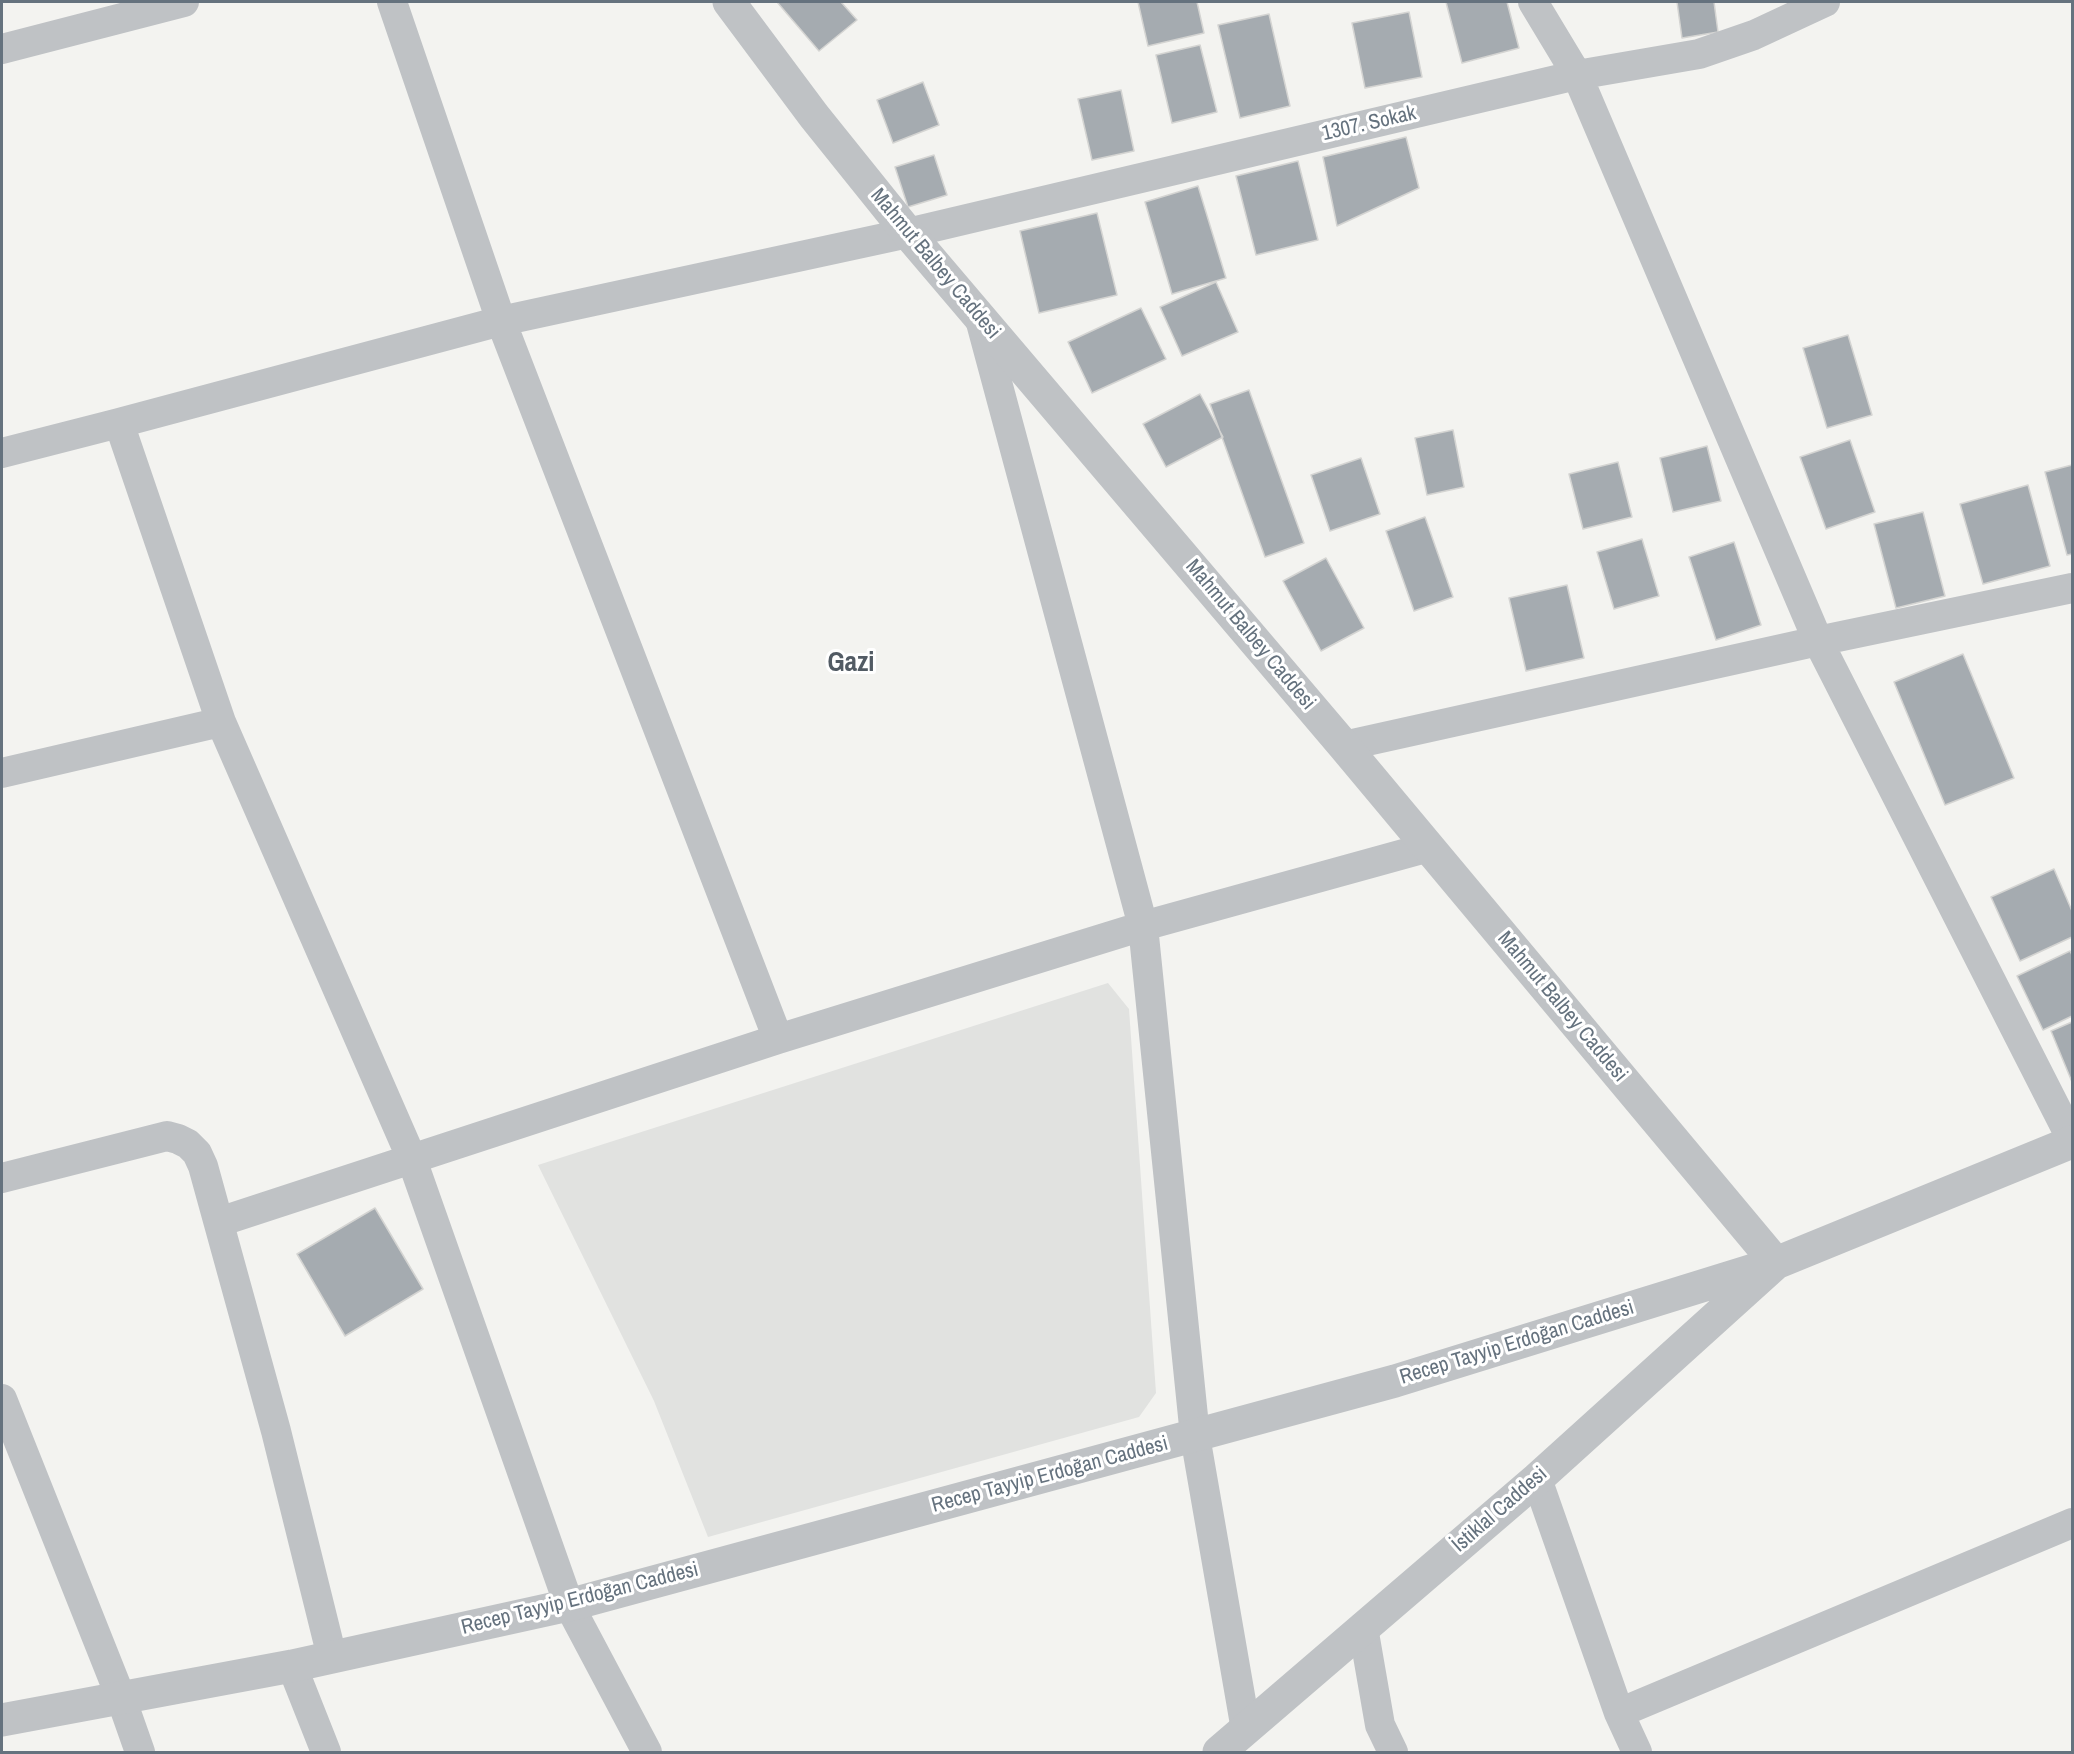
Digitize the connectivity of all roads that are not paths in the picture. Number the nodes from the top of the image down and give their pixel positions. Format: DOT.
graph roads {
  1 [pos="184,2"];
  2 [pos="392,2"];
  3 [pos="729,2"];
  4 [pos="1533,2"];
  5 [pos="1825,2"];
  6 [pos="2,49"];
  7 [pos="1577,75"];
  8 [pos="908,233"];
  9 [pos="980,319"];
  10 [pos="501,321"];
  11 [pos="119,423"];
  12 [pos="2,453"];
  13 [pos="2073,588"];
  14 [pos="1818,641"];
  15 [pos="221,722"];
  16 [pos="1344,746"];
  17 [pos="2,773"];
  18 [pos="1429,847"];
  19 [pos="1143,926"];
  20 [pos="778,1039"];
  21 [pos="2073,1141"];
  22 [pos="411,1157"];
  23 [pos="2,1178"];
  24 [pos="219,1222"];
  25 [pos="1776,1263"];
  26 [pos="2,1399"];
  27 [pos="1195,1436"];
  28 [pos="1537,1479"];
  29 [pos="2073,1523"];
  30 [pos="569,1605"];
  31 [pos="1363,1627"];
  32 [pos="332,1657"];
  33 [pos="292,1666"];
  34 [pos="121,1698"];
  35 [pos="1619,1713"];
  36 [pos="2,1720"];
  37 [pos="1246,1730"];
  38 [pos="140,1752"];
  39 [pos="326,1752"];
  40 [pos="647,1752"];
  41 [pos="1219,1752"];
  42 [pos="1393,1752"];
  43 [pos="1637,1752"];
  1 -- 6 [label="street"];
  2 -- 10 [label="street"];
  3 -- 8 [label="street, Mahmut Balbey Caddesi"];
  4 -- 7 [label="street"];
  5 -- 7 [label="street, 1307. Sokak"];
  7 -- 8 [label="street, 1307. Sokak"];
  7 -- 14 [label="street"];
  8 -- 9 [label="street, Mahmut Balbey Caddesi"];
  8 -- 10 [label="street, 1307. Sokak"];
  9 -- 16 [label="street, Mahmut Balbey Caddesi"];
  9 -- 19 [label="street"];
  10 -- 11 [label="street, 1307. Sokak"];
  10 -- 20 [label="street"];
  11 -- 12 [label="street, 1307. Sokak"];
  11 -- 15 [label="street"];
  13 -- 14 [label="street"];
  14 -- 16 [label="street"];
  14 -- 21 [label="street"];
  15 -- 17 [label="street"];
  15 -- 22 [label="street"];
  16 -- 18 [label="street, Mahmut Balbey Caddesi"];
  18 -- 19 [label="street"];
  18 -- 25 [label="street, Mahmut Balbey Caddesi"];
  19 -- 20 [label="street"];
  19 -- 27 [label="street"];
  20 -- 22 [label="street"];
  21 -- 25 [label="street, Recep Tayyip Erdoğan Caddesi"];
  22 -- 24 [label="street"];
  22 -- 30 [label="street"];
  23 -- 24 [label="street"];
  24 -- 32 [label="street"];
  25 -- 27 [label="street, Recep Tayyip Erdoğan Caddesi"];
  25 -- 28 [label="street, İstiklal Caddesi"];
  26 -- 34 [label="street"];
  27 -- 30 [label="street, Recep Tayyip Erdoğan Caddesi"];
  27 -- 37 [label="street"];
  28 -- 31 [label="street, İstiklal Caddesi"];
  28 -- 35 [label="street"];
  29 -- 35 [label="street"];
  30 -- 32 [label="street, Recep Tayyip Erdoğan Caddesi"];
  30 -- 40 [label="street"];
  31 -- 37 [label="street, İstiklal Caddesi"];
  31 -- 42 [label="street"];
  32 -- 33 [label="street, Recep Tayyip Erdoğan Caddesi"];
  33 -- 34 [label="street, Recep Tayyip Erdoğan Caddesi"];
  33 -- 39 [label="street"];
  34 -- 36 [label="street, Recep Tayyip Erdoğan Caddesi"];
  34 -- 38 [label="street"];
  35 -- 43 [label="street"];
  37 -- 41 [label="street, İstiklal Caddesi"];
}
